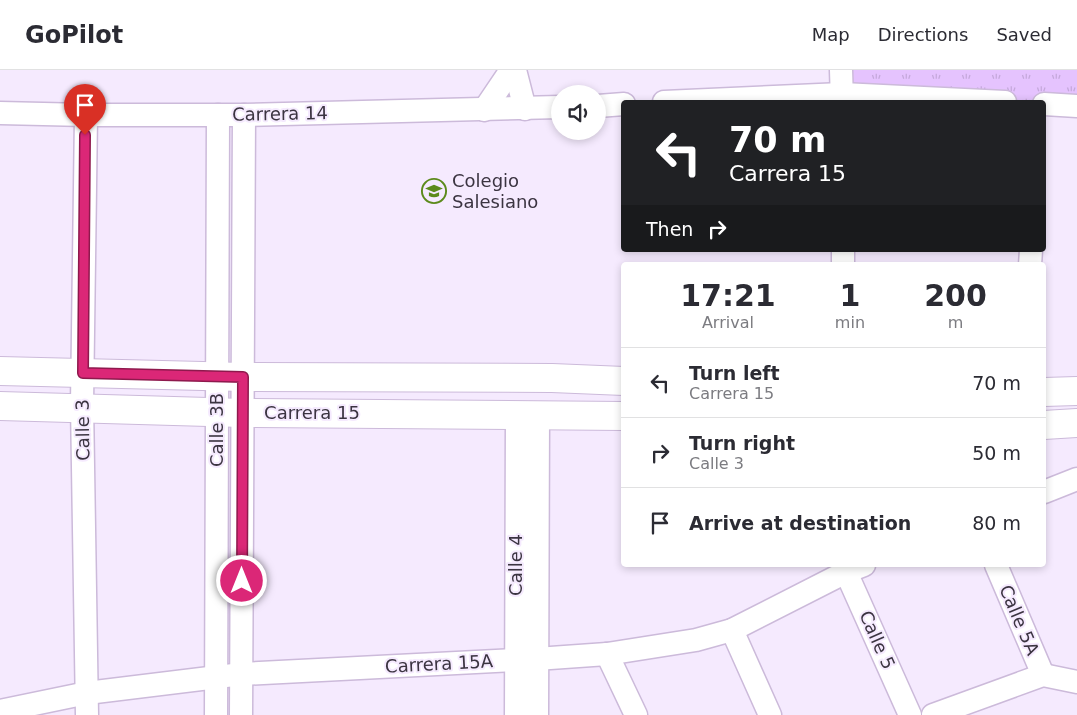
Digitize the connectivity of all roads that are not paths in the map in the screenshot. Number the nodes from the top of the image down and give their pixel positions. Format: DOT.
graph roads {
  1 [pos="511,70"];
  2 [pos="516,70"];
  3 [pos="841,70"];
  4 [pos="842,98"];
  5 [pos="753,100"];
  6 [pos="924,100"];
  7 [pos="621,104"];
  8 [pos="1046,104"];
  9 [pos="606,105"];
  10 [pos="1077,106"];
  11 [pos="551,108"];
  12 [pos="525,109"];
  13 [pos="484,110"];
  14 [pos="0,113"];
  15 [pos="86,115"];
  16 [pos="218,115"];
  17 [pos="244,115"];
  18 [pos="0,371"];
  19 [pos="83,373"];
  20 [pos="230,376"];
  21 [pos="621,381"];
  22 [pos="1077,391"];
  23 [pos="1046,392"];
  24 [pos="0,406"];
  25 [pos="82,409"];
  26 [pos="230,412"];
  27 [pos="527,415"];
  28 [pos="621,416"];
  29 [pos="1077,423"];
  30 [pos="1046,425"];
  31 [pos="1077,479"];
  32 [pos="1046,491"];
  33 [pos="852,567"];
  34 [pos="997,567"];
  35 [pos="732,630"];
  36 [pos="607,654"];
  37 [pos="525,659"];
  38 [pos="242,674"];
  39 [pos="1043,675"];
  40 [pos="217,677"];
  41 [pos="1077,682"];
  42 [pos="87,704"];
  43 [pos="0,711"];
  44 [pos="216,715"];
  45 [pos="241,715"];
  46 [pos="516,715"];
  47 [pos="537,715"];
  48 [pos="636,715"];
  49 [pos="770,715"];
  50 [pos="910,715"];
  51 [pos="933,715"];
  1 -- 13 [label="street"];
  2 -- 12 [label="street"];
  3 -- 4 [label="street"];
  4 -- 5 [label="street"];
  4 -- 6 [label="street"];
  7 -- 9 [label="street"];
  8 -- 10 [label="street"];
  11 -- 12 [label="street, Carrera 14"];
  12 -- 13 [label="street, Carrera 14"];
  13 -- 17 [label="street, Carrera 14"];
  14 -- 15 [label="street, Carrera 14"];
  15 -- 16 [label="street, Carrera 14"];
  15 -- 19 [label="street, Calle 3"];
  16 -- 17 [label="street, Carrera 14"];
  16 -- 20 [label="street, Calle 3B"];
  17 -- 20 [label="street, Calle 3B"];
  18 -- 19 [label="main road, Carrera 15"];
  19 -- 20 [label="main road, Carrera 15"];
  19 -- 25 [label="street, Calle 3"];
  20 -- 21 [label="main road, Carrera 15"];
  20 -- 26 [label="street, Calle 3B"];
  22 -- 23 [label="main road"];
  24 -- 25 [label="main road, Carrera 15"];
  25 -- 26 [label="main road, Carrera 15"];
  25 -- 42 [label="street, Calle 3"];
  26 -- 27 [label="main road, Carrera 15"];
  26 -- 38 [label="street, Calle 3B"];
  26 -- 40 [label="street, Calle 3B"];
  27 -- 28 [label="main road, Carrera 15"];
  27 -- 37 [label="street, Calle 4"];
  29 -- 30 [label="main road"];
  31 -- 32 [label="street"];
  33 -- 35 [label="street, Carrera 15A"];
  33 -- 50 [label="street, Calle 5"];
  34 -- 39 [label="street, Calle 5A"];
  35 -- 36 [label="street, Carrera 15A"];
  35 -- 49 [label="street"];
  36 -- 37 [label="street, Carrera 15A"];
  36 -- 48 [label="street"];
  37 -- 38 [label="street, Carrera 15A"];
  37 -- 46 [label="street, Calle 4"];
  37 -- 47 [label="street, Calle 4"];
  38 -- 40 [label="street, Carrera 15A"];
  38 -- 45 [label="street, Calle 3B"];
  39 -- 41 [label="street"];
  39 -- 51 [label="street"];
  40 -- 42 [label="street, Carrera 15A"];
  40 -- 44 [label="street, Calle 3B"];
  42 -- 43 [label="street, Carrera 15A"];
}
